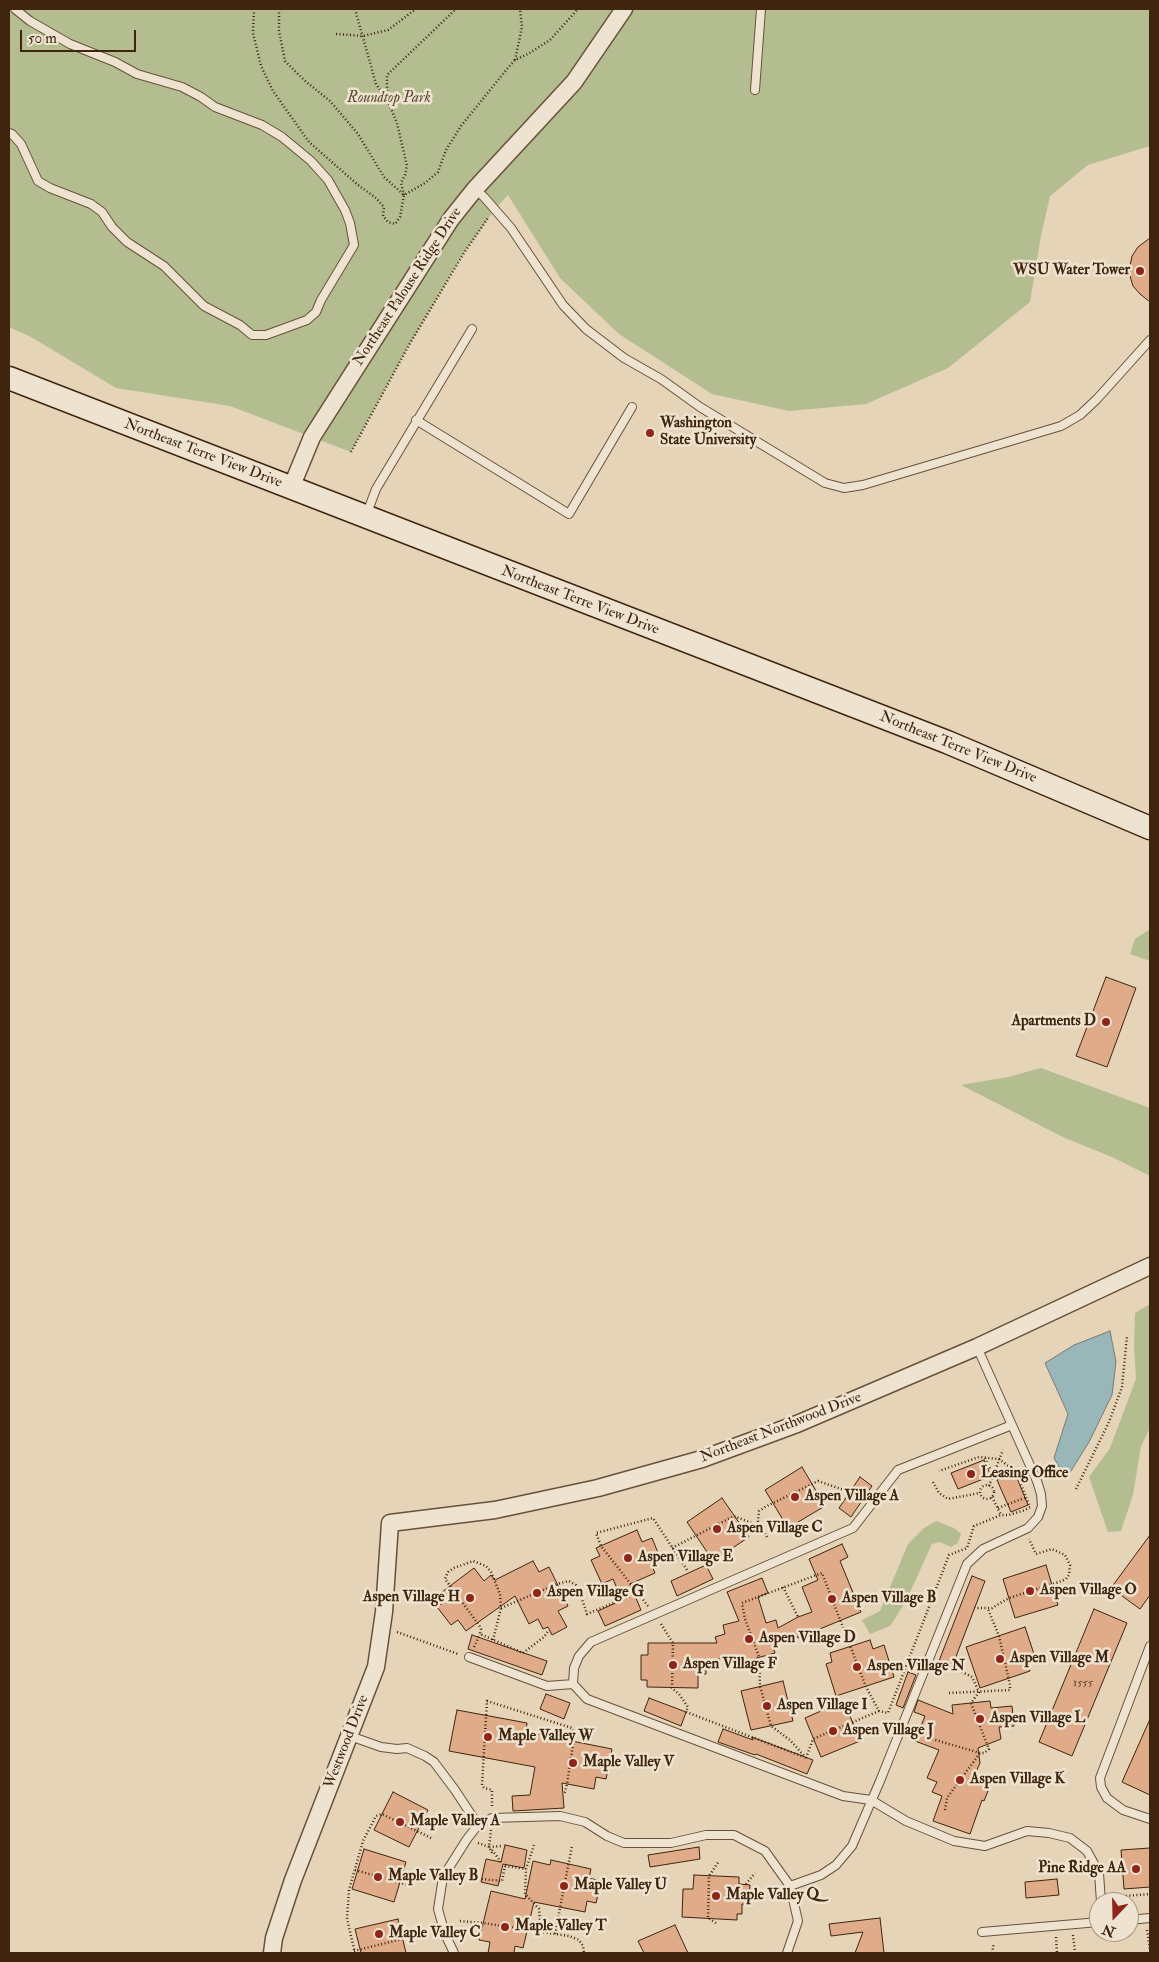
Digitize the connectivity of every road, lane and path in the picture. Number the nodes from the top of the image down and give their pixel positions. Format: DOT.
graph roads {
  1 [pos="14,9"];
  2 [pos="254,9"];
  3 [pos="280,9"];
  4 [pos="355,9"];
  5 [pos="416,9"];
  6 [pos="456,9"];
  7 [pos="520,9"];
  8 [pos="578,9"];
  9 [pos="624,9"];
  10 [pos="761,9"];
  11 [pos="336,34"];
  12 [pos="364,36"];
  13 [pos="515,60"];
  14 [pos="755,90"];
  15 [pos="387,100"];
  16 [pos="9,133"];
  17 [pos="475,189"];
  18 [pos="404,195"];
  19 [pos="495,209"];
  20 [pos="472,329"];
  21 [pos="1150,340"];
  22 [pos="9,378"];
  23 [pos="632,408"];
  24 [pos="416,420"];
  25 [pos="351,452"];
  26 [pos="290,488"];
  27 [pos="365,518"];
  28 [pos="1150,828"];
  29 [pos="1150,1266"];
  30 [pos="1127,1336"];
  31 [pos="977,1348"];
  32 [pos="1012,1425"];
  33 [pos="1002,1450"];
  34 [pos="984,1457"];
  35 [pos="999,1459"];
  36 [pos="1012,1469"];
  37 [pos="939,1471"];
  38 [pos="993,1475"];
  39 [pos="933,1482"];
  40 [pos="989,1486"];
  41 [pos="1076,1489"];
  42 [pos="844,1490"];
  43 [pos="980,1493"];
  44 [pos="992,1497"];
  45 [pos="1026,1497"];
  46 [pos="998,1508"];
  47 [pos="1001,1515"];
  48 [pos="390,1523"];
  49 [pos="761,1527"];
  50 [pos="1025,1529"];
  51 [pos="767,1537"];
  52 [pos="672,1548"];
  53 [pos="687,1570"];
  54 [pos="783,1587"];
  55 [pos="638,1593"];
  56 [pos="501,1608"];
  57 [pos="974,1608"];
  58 [pos="988,1609"];
  59 [pos="654,1614"];
  60 [pos="798,1617"];
  61 [pos="549,1630"];
  62 [pos="393,1631"];
  63 [pos="493,1640"];
  64 [pos="1150,1646"];
  65 [pos="469,1657"];
  66 [pos="960,1671"];
  67 [pos="574,1684"];
  68 [pos="979,1692"];
  69 [pos="950,1693"];
  70 [pos="879,1711"];
  71 [pos="350,1736"];
  72 [pos="932,1739"];
  73 [pos="980,1753"];
  74 [pos="806,1758"];
  75 [pos="563,1793"];
  76 [pos="871,1800"];
  77 [pos="492,1806"];
  78 [pos="945,1810"];
  79 [pos="1150,1819"];
  80 [pos="478,1825"];
  81 [pos="432,1839"];
  82 [pos="534,1844"];
  83 [pos="502,1846"];
  84 [pos="572,1846"];
  85 [pos="489,1847"];
  86 [pos="492,1853"];
  87 [pos="719,1861"];
  88 [pos="503,1864"];
  89 [pos="526,1869"];
  90 [pos="355,1870"];
  91 [pos="755,1873"];
  92 [pos="472,1875"];
  93 [pos="746,1884"];
  94 [pos="790,1886"];
  95 [pos="415,1887"];
  96 [pos="1100,1892"];
  97 [pos="1148,1918"];
  98 [pos="460,1921"];
  99 [pos="716,1923"];
  100 [pos="1089,1923"];
  101 [pos="1072,1924"];
  102 [pos="1056,1926"];
  103 [pos="541,1932"];
  104 [pos="982,1932"];
  105 [pos="422,1934"];
  106 [pos="555,1934"];
  107 [pos="1150,1949"];
  108 [pos="355,1952"];
  109 [pos="272,1953"];
  110 [pos="454,1953"];
  111 [pos="584,1953"];
  112 [pos="787,1953"];
  113 [pos="1057,1953"];
  114 [pos="1075,1953"];
  1 -- 16 [label="lane"];
  2 -- 18 [label="path"];
  3 -- 18 [label="path"];
  4 -- 12 [label="path"];
  5 -- 12 [label="path"];
  6 -- 15 [label="path"];
  7 -- 13 [label="path"];
  8 -- 13 [label="path"];
  9 -- 17 [label="street, Northeast Palouse Ridge Drive"];
  10 -- 14 [label="lane"];
  11 -- 12 [label="path"];
  12 -- 15 [label="path"];
  13 -- 18 [label="path"];
  15 -- 18 [label="path"];
  17 -- 19 [label="lane"];
  17 -- 26 [label="street, Northeast Palouse Ridge Drive"];
  19 -- 21 [label="lane"];
  19 -- 25 [label="path"];
  20 -- 24 [label="lane"];
  22 -- 26 [label="main road, Northeast Terre View Drive"];
  23 -- 24 [label="lane"];
  24 -- 27 [label="lane"];
  26 -- 27 [label="main road, Northeast Terre View Drive"];
  27 -- 28 [label="main road, Northeast Terre View Drive"];
  29 -- 31 [label="street, Northeast Northwood Drive"];
  30 -- 41 [label="path"];
  31 -- 32 [label="lane"];
  31 -- 48 [label="street, Northeast Northwood Drive"];
  32 -- 50 [label="lane"];
  32 -- 59 [label="lane"];
  33 -- 35 [label="path"];
  34 -- 35 [label="path"];
  34 -- 37 [label="path"];
  34 -- 38 [label="path"];
  35 -- 36 [label="path"];
  35 -- 38 [label="path"];
  36 -- 38 [label="path"];
  36 -- 45 [label="path"];
  38 -- 40 [label="path"];
  39 -- 43 [label="path"];
  40 -- 43 [label="path"];
  40 -- 44 [label="path"];
  42 -- 49 [label="path"];
  43 -- 44 [label="path"];
  44 -- 46 [label="path"];
  45 -- 46 [label="path"];
  45 -- 47 [label="path"];
  46 -- 47 [label="path"];
  47 -- 70 [label="path"];
  48 -- 71 [label="street, Westwood Drive"];
  49 -- 51 [label="path"];
  49 -- 52 [label="path"];
  50 -- 58 [label="path"];
  50 -- 76 [label="lane"];
  52 -- 53 [label="path"];
  52 -- 55 [label="path"];
  54 -- 60 [label="path"];
  54 -- 70 [label="path"];
  54 -- 74 [label="path"];
  55 -- 56 [label="path"];
  55 -- 59 [label="path"];
  56 -- 63 [label="path"];
  56 -- 63 [label="path"];
  57 -- 58 [label="path"];
  58 -- 68 [label="path"];
  59 -- 67 [label="lane"];
  59 -- 74 [label="path"];
  61 -- 63 [label="path"];
  62 -- 65 [label="path"];
  64 -- 79 [label="lane"];
  65 -- 67 [label="lane"];
  66 -- 68 [label="path"];
  67 -- 76 [label="lane"];
  68 -- 69 [label="path"];
  68 -- 73 [label="path"];
  70 -- 74 [label="path"];
  71 -- 80 [label="lane"];
  71 -- 109 [label="street, Westwood Drive"];
  72 -- 73 [label="path"];
  73 -- 78 [label="path"];
  75 -- 77 [label="path"];
  76 -- 94 [label="lane"];
  76 -- 96 [label="lane"];
  80 -- 94 [label="lane"];
  80 -- 110 [label="lane"];
  81 -- 90 [label="path"];
  82 -- 89 [label="path"];
  83 -- 85 [label="path"];
  84 -- 106 [label="path"];
  85 -- 86 [label="path"];
  85 -- 88 [label="path"];
  87 -- 99 [label="path"];
  88 -- 89 [label="path"];
  88 -- 92 [label="path"];
  89 -- 103 [label="path"];
  90 -- 95 [label="path"];
  90 -- 108 [label="path"];
  91 -- 93 [label="path"];
  94 -- 112 [label="lane"];
  97 -- 107 [label="path"];
  98 -- 103 [label="path"];
  100 -- 101 [label="lane"];
  101 -- 102 [label="lane"];
  101 -- 114 [label="path"];
  102 -- 104 [label="lane"];
  102 -- 113 [label="path"];
  103 -- 106 [label="path"];
  105 -- 108 [label="path"];
  106 -- 111 [label="path"];
}
